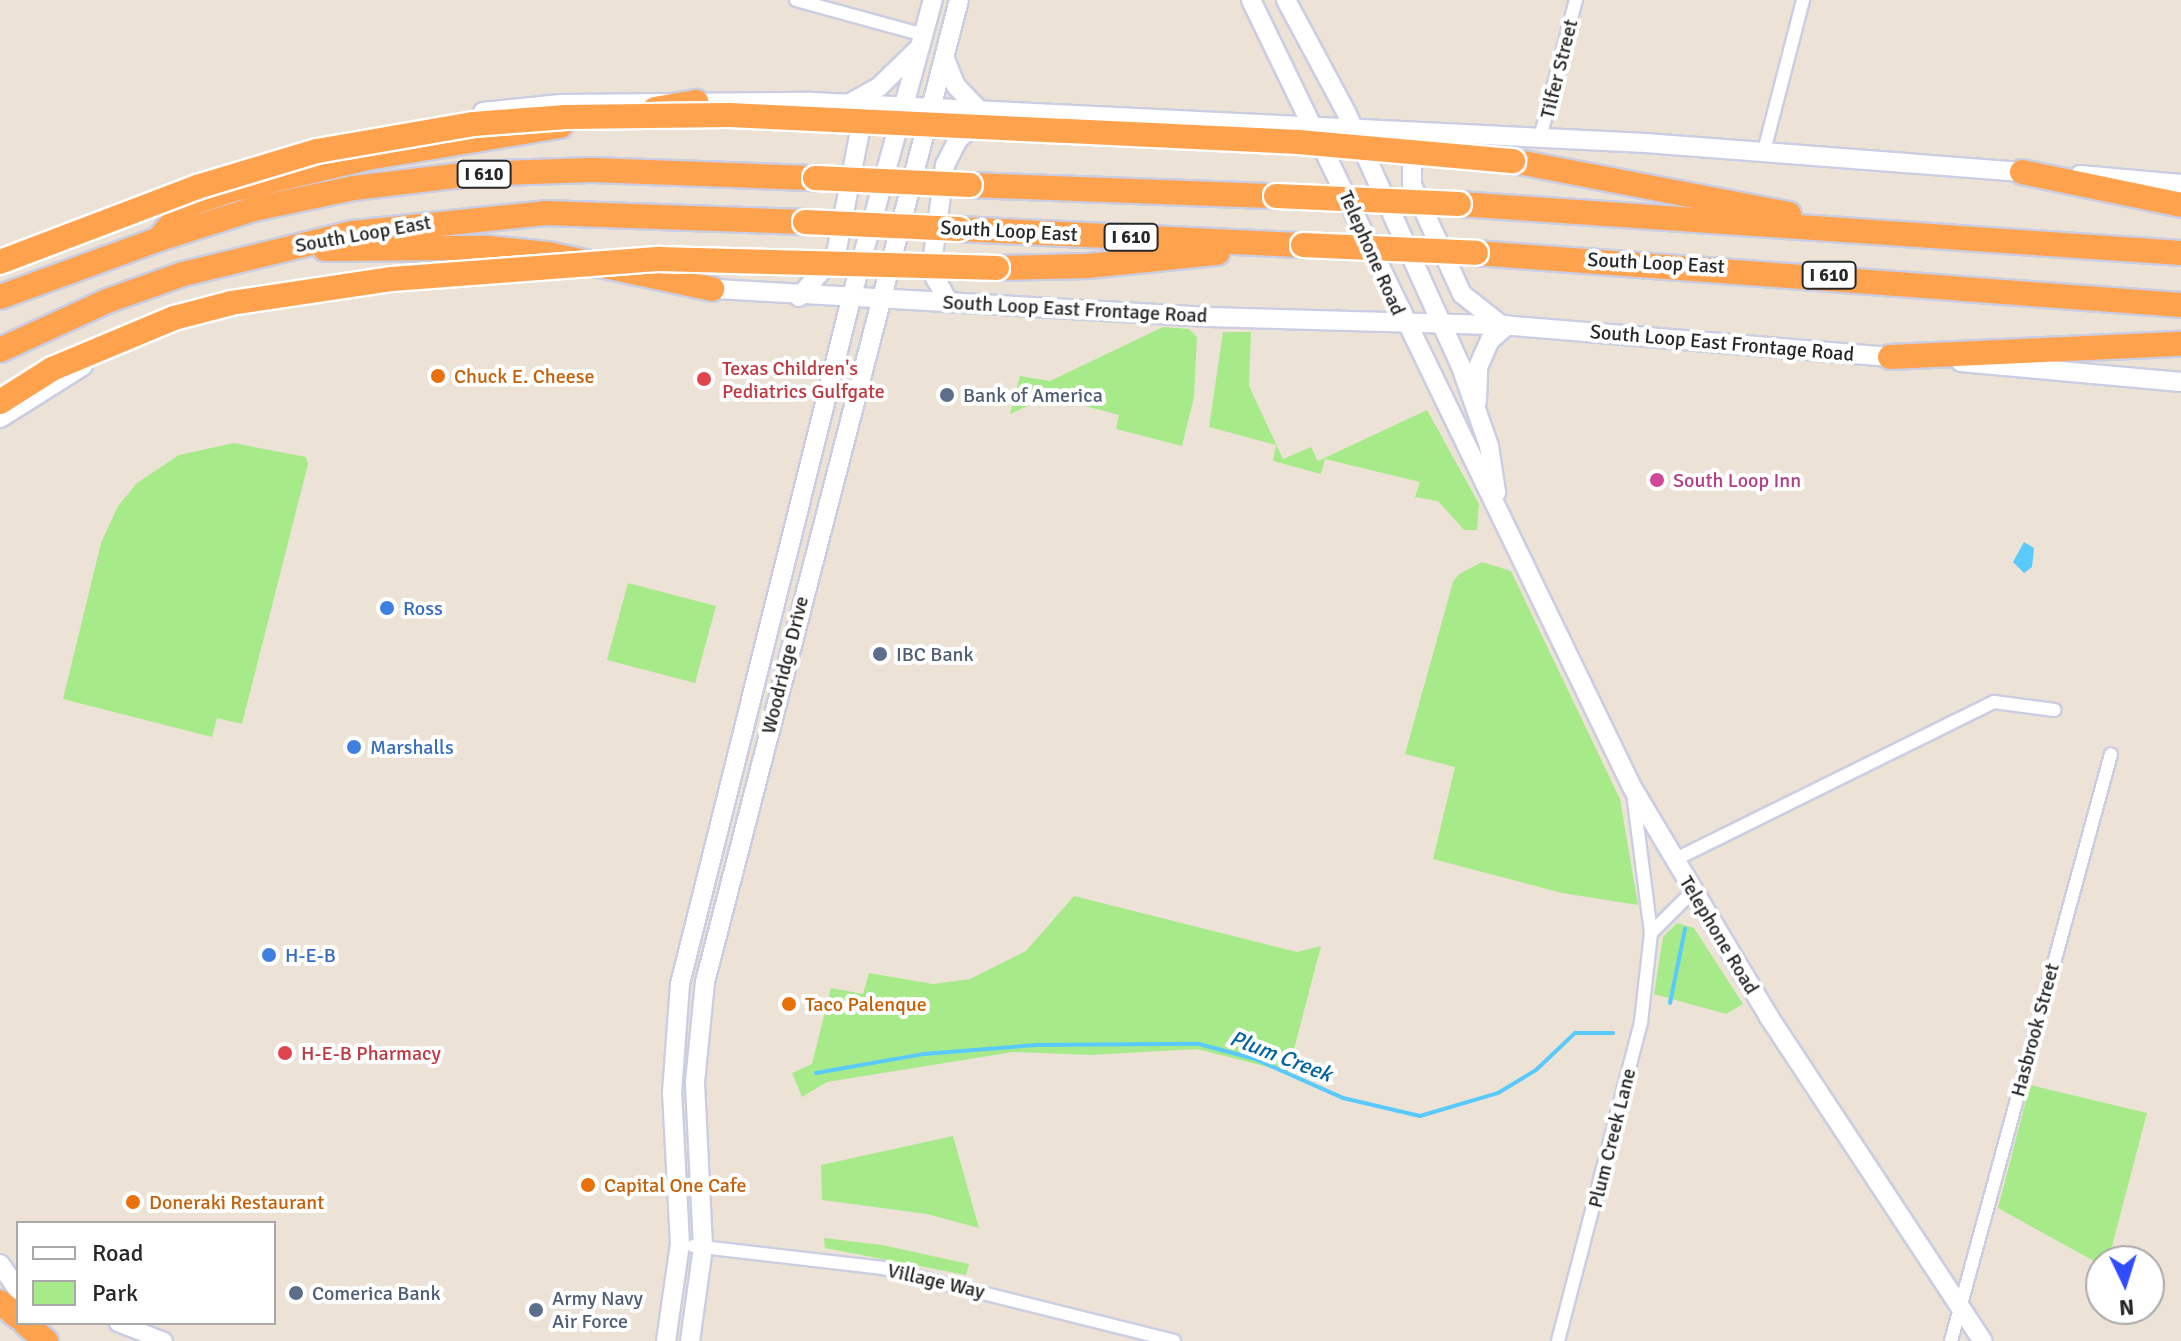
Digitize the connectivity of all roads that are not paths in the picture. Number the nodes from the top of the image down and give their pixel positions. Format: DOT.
graph roads {
  1 [pos="796,0"];
  2 [pos="933,0"];
  3 [pos="959,0"];
  4 [pos="1251,0"];
  5 [pos="1286,0"];
  6 [pos="1576,0"];
  7 [pos="1803,0"];
  8 [pos="922,40"];
  9 [pos="945,57"];
  10 [pos="696,102"];
  11 [pos="848,104"];
  12 [pos="906,107"];
  13 [pos="933,109"];
  14 [pos="983,112"];
  15 [pos="1316,128"];
  16 [pos="1354,129"];
  17 [pos="1440,135"];
  18 [pos="1540,138"];
  19 [pos="1764,151"];
  20 [pos="2022,172"];
  21 [pos="2181,184"];
  22 [pos="2181,205"];
  23 [pos="1877,232"];
  24 [pos="159,239"];
  25 [pos="1303,245"];
  26 [pos="275,250"];
  27 [pos="0,251"];
  28 [pos="2181,253"];
  29 [pos="0,262"];
  30 [pos="712,289"];
  31 [pos="0,297"];
  32 [pos="799,297"];
  33 [pos="851,299"];
  34 [pos="879,301"];
  35 [pos="948,301"];
  36 [pos="2181,305"];
  37 [pos="1403,322"];
  38 [pos="1441,322"];
  39 [pos="1504,325"];
  40 [pos="2181,344"];
  41 [pos="0,350"];
  42 [pos="1890,357"];
  43 [pos="2181,382"];
  44 [pos="0,402"];
  45 [pos="1477,412"];
  46 [pos="0,418"];
  47 [pos="1498,504"];
  48 [pos="2054,710"];
  49 [pos="2111,754"];
  50 [pos="1632,787"];
  51 [pos="1674,860"];
  52 [pos="1692,892"];
  53 [pos="698,910"];
  54 [pos="723,914"];
  55 [pos="1651,933"];
  56 [pos="698,1247"];
  57 [pos="0,1264"];
  58 [pos="12,1289"];
  59 [pos="1960,1307"];
  60 [pos="27,1325"];
  61 [pos="123,1325"];
  62 [pos="46,1341"];
  63 [pos="164,1341"];
  64 [pos="666,1341"];
  65 [pos="690,1341"];
  66 [pos="1174,1341"];
  67 [pos="1558,1341"];
  68 [pos="1951,1341"];
  69 [pos="1983,1341"];
  1 -- 8 [label="street"];
  2 -- 8 [label="main road, Woodridge Drive"];
  3 -- 9 [label="main road, Woodridge Drive"];
  4 -- 15 [label="main road, Telephone Road"];
  5 -- 16 [label="main road, Telephone Road"];
  6 -- 18 [label="street, Tilfer Street"];
  7 -- 19 [label="street"];
  8 -- 11 [label="main road"];
  8 -- 12 [label="main road, Woodridge Drive"];
  9 -- 13 [label="main road, Woodridge Drive"];
  9 -- 14 [label="main road"];
  10 -- 11 [label="main road"];
  10 -- 24 [label="highway"];
  10 -- 27 [label="main road"];
  11 -- 12 [label="main road"];
  11 -- 32 [label="main road"];
  12 -- 13 [label="main road"];
  12 -- 33 [label="main road, Woodridge Drive"];
  13 -- 14 [label="main road"];
  13 -- 34 [label="main road, Woodridge Drive"];
  14 -- 15 [label="main road"];
  14 -- 35 [label="main road"];
  15 -- 16 [label="main road"];
  15 -- 37 [label="main road, Telephone Road"];
  16 -- 17 [label="main road"];
  16 -- 38 [label="main road, Telephone Road"];
  17 -- 18 [label="main road"];
  17 -- 39 [label="main road"];
  18 -- 19 [label="main road"];
  19 -- 20 [label="main road"];
  20 -- 21 [label="main road"];
  20 -- 22 [label="highway"];
  23 -- 24 [label="highway, I 610, bridge"];
  23 -- 28 [label="highway, I 610"];
  23 -- 29 [label="highway, bridge"];
  24 -- 31 [label="highway, I 610"];
  25 -- 26 [label="highway, South Loop East / I 610, bridge"];
  25 -- 36 [label="highway, South Loop East / I 610, bridge"];
  25 -- 44 [label="highway, bridge"];
  26 -- 30 [label="highway"];
  26 -- 41 [label="highway, South Loop East / I 610"];
  30 -- 32 [label="main road, South Loop East Frontage Road"];
  30 -- 46 [label="main road, South Loop East Frontage Road"];
  32 -- 33 [label="main road, South Loop East Frontage Road"];
  33 -- 34 [label="main road, South Loop East Frontage Road"];
  33 -- 53 [label="main road, Woodridge Drive"];
  34 -- 35 [label="main road, South Loop East Frontage Road"];
  34 -- 54 [label="main road, Woodridge Drive"];
  35 -- 37 [label="main road, South Loop East Frontage Road"];
  37 -- 38 [label="main road, South Loop East Frontage Road"];
  37 -- 47 [label="main road, Telephone Road"];
  38 -- 39 [label="main road, South Loop East Frontage Road"];
  38 -- 45 [label="main road, Telephone Road"];
  39 -- 42 [label="main road, South Loop East Frontage Road"];
  39 -- 45 [label="main road"];
  40 -- 42 [label="highway"];
  42 -- 43 [label="main road, South Loop East Frontage Road"];
  45 -- 47 [label="main road, Telephone Road"];
  47 -- 50 [label="main road, Telephone Road"];
  48 -- 51 [label="street"];
  49 -- 59 [label="street, Hasbrook Street"];
  50 -- 51 [label="main road, Telephone Road"];
  50 -- 55 [label="street, Plum Creek Lane"];
  51 -- 52 [label="main road, Telephone Road"];
  52 -- 55 [label="street"];
  52 -- 59 [label="main road, Telephone Road"];
  53 -- 54 [label="main road"];
  53 -- 64 [label="main road, Woodridge Drive"];
  54 -- 56 [label="main road, Woodridge Drive"];
  55 -- 67 [label="street, Plum Creek Lane"];
  56 -- 65 [label="main road, Woodridge Drive"];
  56 -- 66 [label="street, Village Way"];
  57 -- 58 [label="main road"];
  59 -- 68 [label="street, Hasbrook Street"];
  59 -- 69 [label="main road, Telephone Road"];
  60 -- 62 [label="highway"];
  61 -- 63 [label="street"];
}
